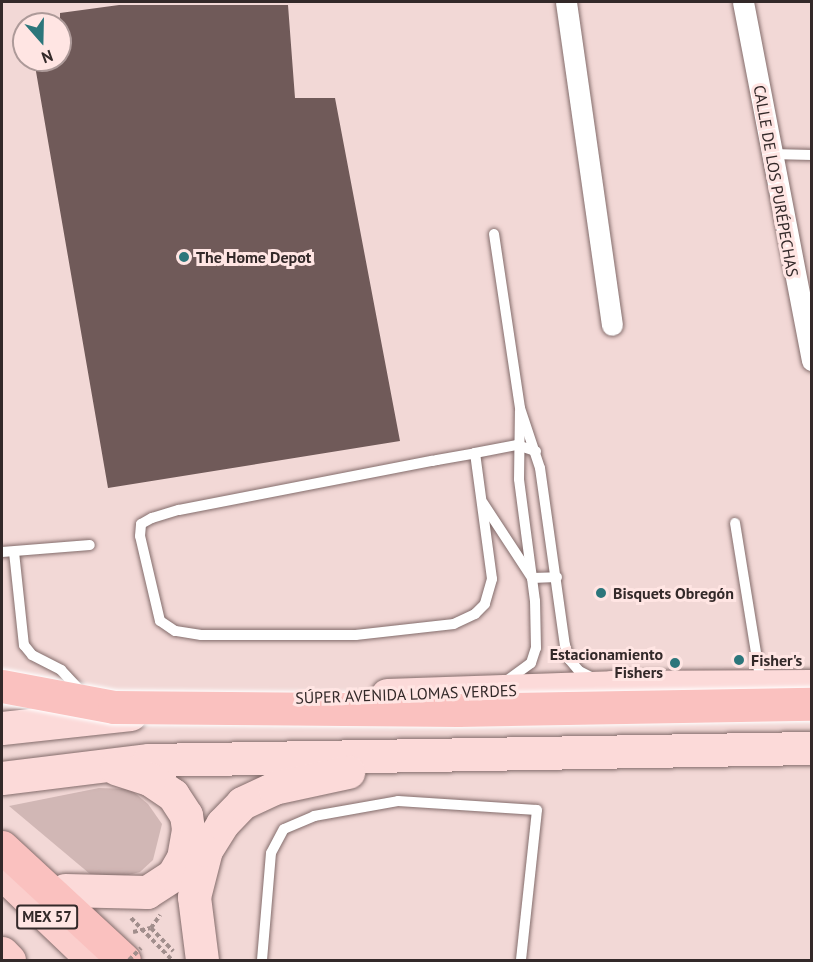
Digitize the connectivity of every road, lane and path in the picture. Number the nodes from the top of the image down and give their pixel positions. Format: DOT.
graph roads {
  1 [pos="566,2"];
  2 [pos="743,2"];
  3 [pos="771,154"];
  4 [pos="812,155"];
  5 [pos="494,234"];
  6 [pos="612,325"];
  7 [pos="812,360"];
  8 [pos="520,408"];
  9 [pos="517,445"];
  10 [pos="536,451"];
  11 [pos="475,453"];
  12 [pos="481,500"];
  13 [pos="735,523"];
  14 [pos="90,545"];
  15 [pos="2,552"];
  16 [pos="14,552"];
  17 [pos="557,577"];
  18 [pos="532,578"];
  19 [pos="2,677"];
  20 [pos="2,686"];
  21 [pos="762,686"];
  22 [pos="812,686"];
  23 [pos="612,687"];
  24 [pos="78,688"];
  25 [pos="484,692"];
  26 [pos="297,698"];
  27 [pos="812,704"];
  28 [pos="2,709"];
  29 [pos="812,720"];
  30 [pos="2,728"];
  31 [pos="812,748"];
  32 [pos="420,757"];
  33 [pos="97,764"];
  34 [pos="5,778"];
  35 [pos="2,830"];
  36 [pos="2,847"];
  37 [pos="2,864"];
  38 [pos="2,873"];
  39 [pos="65,890"];
  40 [pos="129,916"];
  41 [pos="151,928"];
  42 [pos="2,953"];
  43 [pos="134,957"];
  44 [pos="9,960"];
  45 [pos="93,960"];
  46 [pos="105,960"];
  47 [pos="172,960"];
  48 [pos="182,960"];
  49 [pos="202,960"];
  50 [pos="262,960"];
  51 [pos="521,960"];
  1 -- 6 [label="street"];
  2 -- 3 [label="street, CALLE DE LOS PURÉPECHAS"];
  3 -- 4 [label="lane"];
  3 -- 7 [label="street, CALLE DE LOS PURÉPECHAS"];
  5 -- 8 [label="lane"];
  8 -- 9 [label="lane"];
  8 -- 10 [label="lane"];
  9 -- 10 [label="lane"];
  9 -- 11 [label="lane"];
  9 -- 18 [label="lane"];
  10 -- 17 [label="lane"];
  11 -- 12 [label="lane"];
  11 -- 12 [label="lane"];
  12 -- 18 [label="lane"];
  13 -- 21 [label="lane"];
  14 -- 16 [label="lane"];
  15 -- 16 [label="lane"];
  16 -- 24 [label="lane"];
  17 -- 18 [label="lane"];
  17 -- 23 [label="lane"];
  18 -- 25 [label="lane"];
  19 -- 24 [label="main road"];
  20 -- 27 [label="highway, bridge"];
  21 -- 22 [label="main road, SÚPER AVENIDA LOMAS VERDES"];
  21 -- 23 [label="main road, SÚPER AVENIDA LOMAS VERDES"];
  23 -- 25 [label="main road, SÚPER AVENIDA LOMAS VERDES"];
  24 -- 26 [label="main road"];
  25 -- 26 [label="main road, SÚPER AVENIDA LOMAS VERDES"];
  26 -- 30 [label="main road, SÚPER AVENIDA LOMAS VERDES"];
  28 -- 29 [label="highway"];
  31 -- 32 [label="main road"];
  32 -- 33 [label="main road"];
  32 -- 49 [label="main road"];
  33 -- 34 [label="main road"];
  33 -- 39 [label="main road"];
  35 -- 39 [label="main road"];
  36 -- 43 [label="highway"];
  37 -- 46 [label="highway"];
  38 -- 45 [label="highway, MEX 57"];
  39 -- 43 [label="main road"];
  40 -- 47 [label="path"];
  41 -- 48 [label="path"];
  42 -- 44 [label="highway"];
  50 -- 51 [label="lane"];
}
